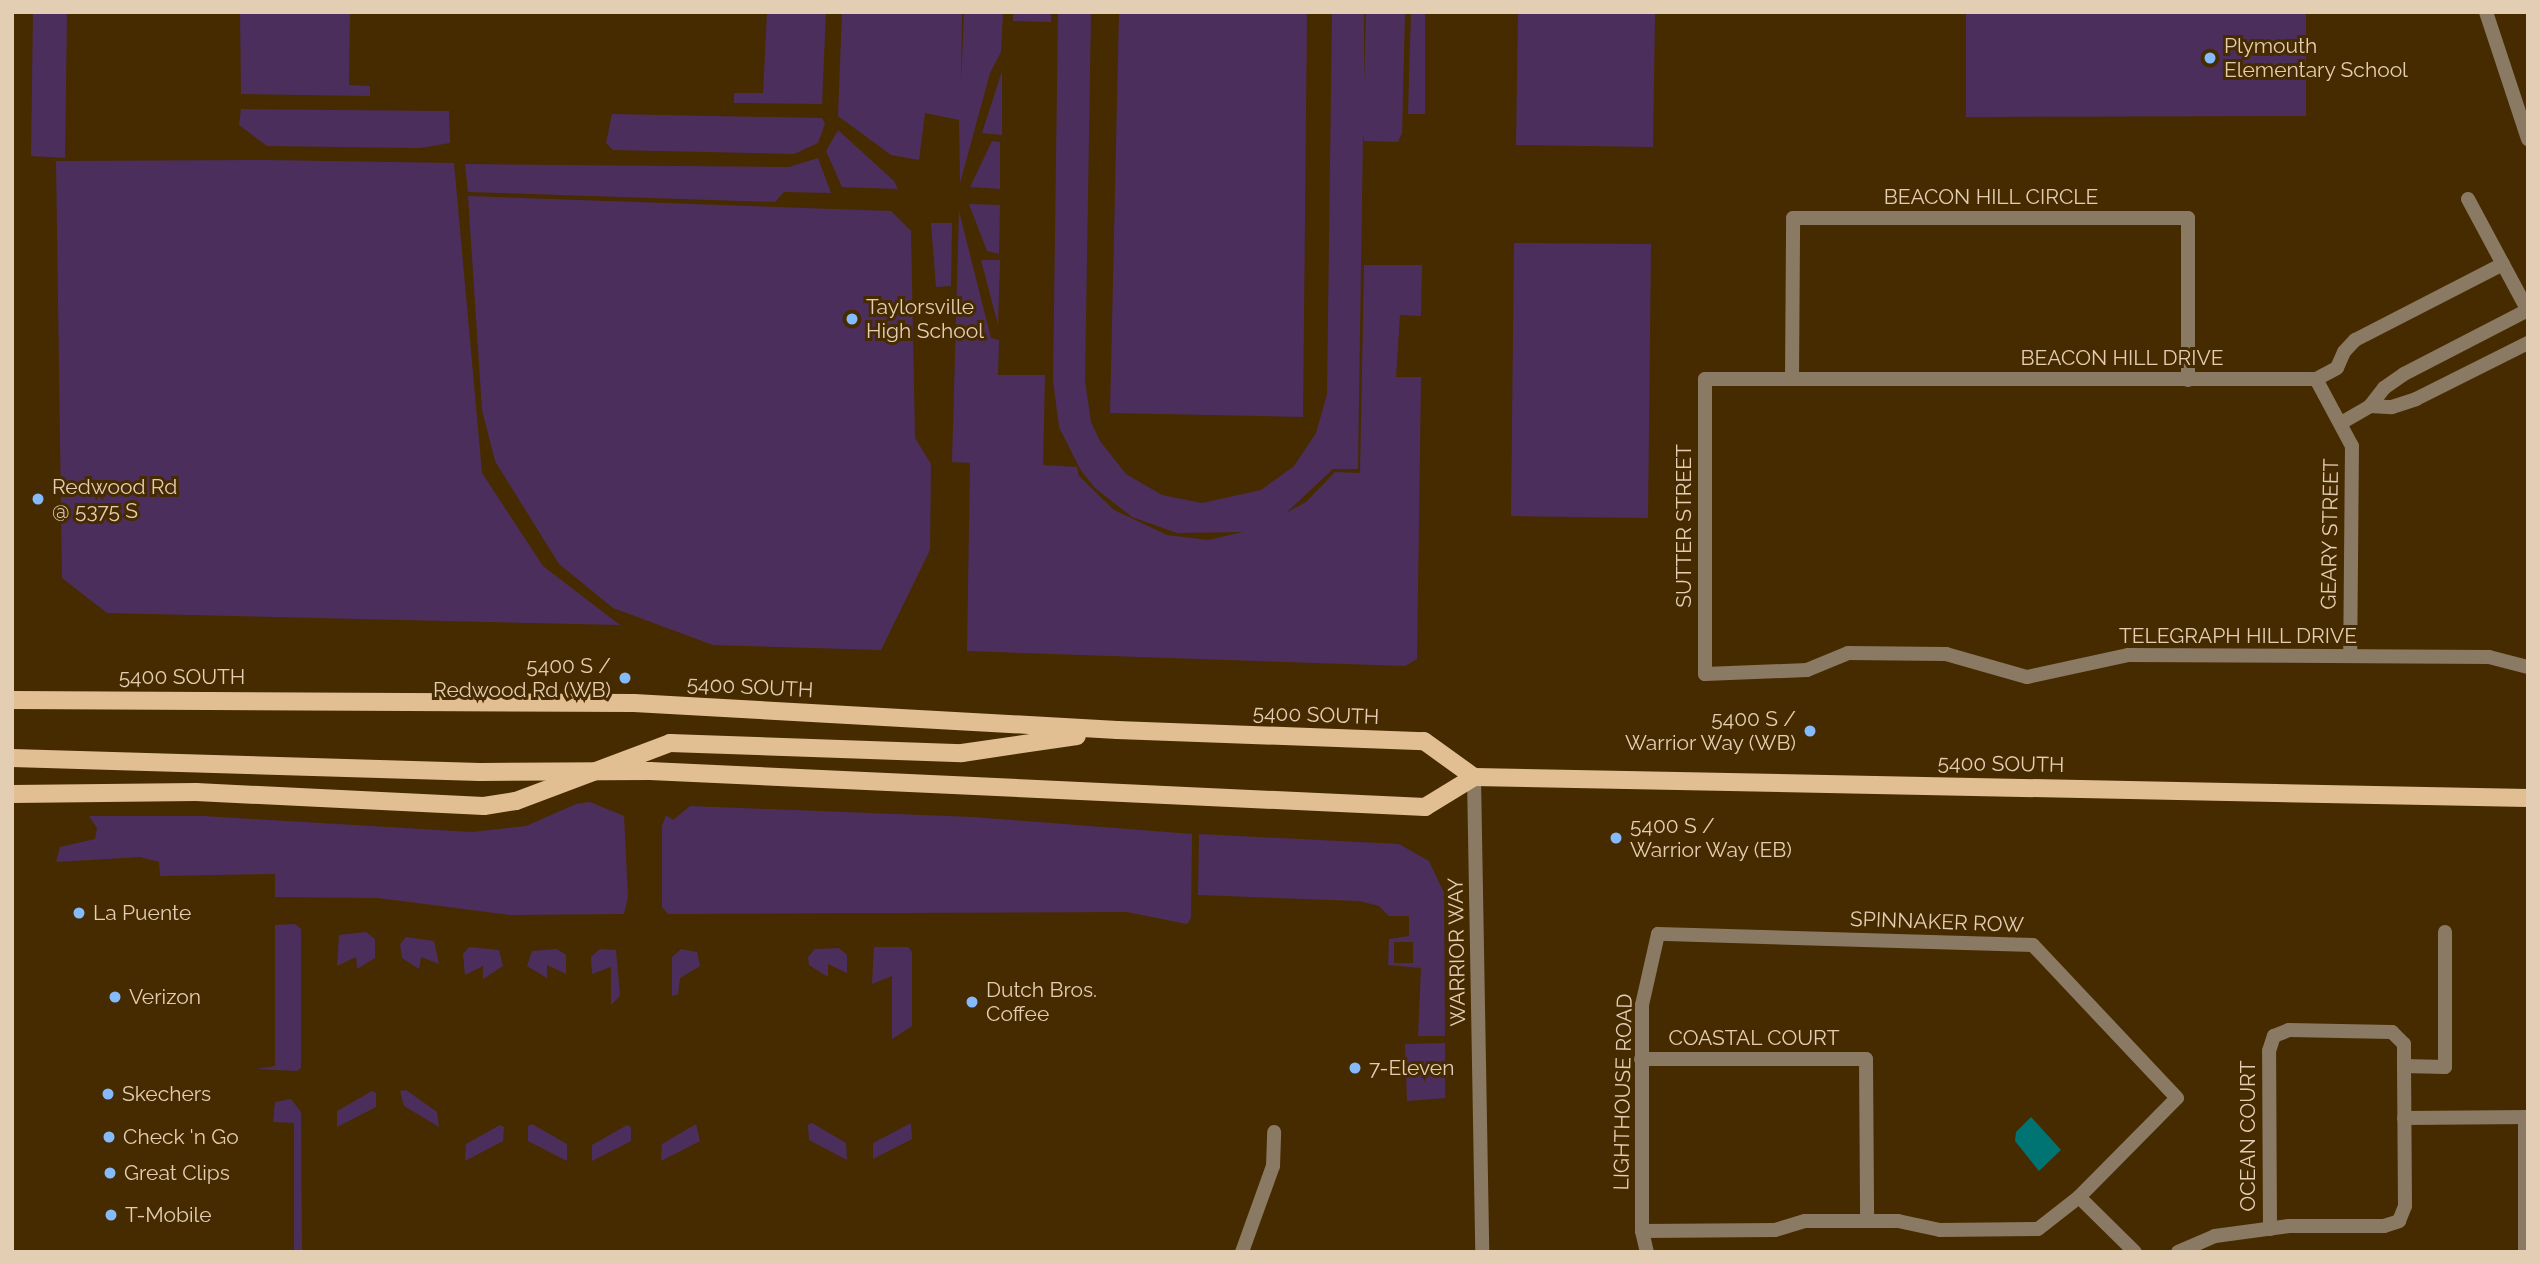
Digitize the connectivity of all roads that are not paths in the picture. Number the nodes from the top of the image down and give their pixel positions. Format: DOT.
graph roads {
  1 [pos="2486,12"];
  2 [pos="2528,139"];
  3 [pos="2469,199"];
  4 [pos="2503,264"];
  5 [pos="2528,310"];
  6 [pos="2528,343"];
  7 [pos="1704,379"];
  8 [pos="1792,379"];
  9 [pos="2316,379"];
  10 [pos="2188,380"];
  11 [pos="2370,406"];
  12 [pos="2341,423"];
  13 [pos="2350,656"];
  14 [pos="2528,667"];
  15 [pos="1705,674"];
  16 [pos="12,700"];
  17 [pos="1117,730"];
  18 [pos="12,758"];
  19 [pos="596,769"];
  20 [pos="1474,777"];
  21 [pos="12,794"];
  22 [pos="2528,798"];
  23 [pos="2445,932"];
  24 [pos="1658,934"];
  25 [pos="1641,1059"];
  26 [pos="2404,1066"];
  27 [pos="2526,1117"];
  28 [pos="2404,1118"];
  29 [pos="1274,1132"];
  30 [pos="2079,1197"];
  31 [pos="1867,1221"];
  32 [pos="2270,1229"];
  33 [pos="1642,1231"];
  34 [pos="1242,1252"];
  35 [pos="1482,1252"];
  36 [pos="1647,1252"];
  37 [pos="2135,1252"];
  38 [pos="2178,1252"];
  39 [pos="2525,1252"];
  1 -- 2 [label="street"];
  3 -- 4 [label="street"];
  4 -- 5 [label="street"];
  4 -- 9 [label="street"];
  5 -- 11 [label="street"];
  6 -- 11 [label="street"];
  7 -- 8 [label="street, BEACON HILL DRIVE"];
  7 -- 15 [label="street, SUTTER STREET"];
  8 -- 10 [label="street, BEACON HILL DRIVE"];
  8 -- 10 [label="street, BEACON HILL CIRCLE"];
  9 -- 10 [label="street, BEACON HILL DRIVE"];
  9 -- 12 [label="street, GEARY STREET"];
  11 -- 12 [label="street"];
  12 -- 13 [label="street, GEARY STREET"];
  13 -- 14 [label="street, TELEGRAPH HILL DRIVE"];
  13 -- 15 [label="street, TELEGRAPH HILL DRIVE"];
  16 -- 17 [label="main road, 5400 SOUTH"];
  17 -- 19 [label="main road"];
  17 -- 20 [label="main road, 5400 SOUTH"];
  18 -- 19 [label="main road"];
  19 -- 20 [label="main road"];
  19 -- 21 [label="main road"];
  20 -- 22 [label="main road, 5400 SOUTH"];
  20 -- 35 [label="street, WARRIOR WAY"];
  23 -- 26 [label="street"];
  24 -- 25 [label="street, LIGHTHOUSE ROAD"];
  24 -- 30 [label="street, SPINNAKER ROW"];
  25 -- 31 [label="street, COASTAL COURT"];
  25 -- 33 [label="street, LIGHTHOUSE ROAD"];
  26 -- 28 [label="street"];
  26 -- 32 [label="street, OCEAN COURT"];
  27 -- 28 [label="street"];
  27 -- 39 [label="street"];
  28 -- 32 [label="street"];
  29 -- 34 [label="street"];
  30 -- 31 [label="street"];
  30 -- 37 [label="street"];
  31 -- 33 [label="street"];
  32 -- 38 [label="street"];
  33 -- 36 [label="street, LIGHTHOUSE ROAD"];
}
